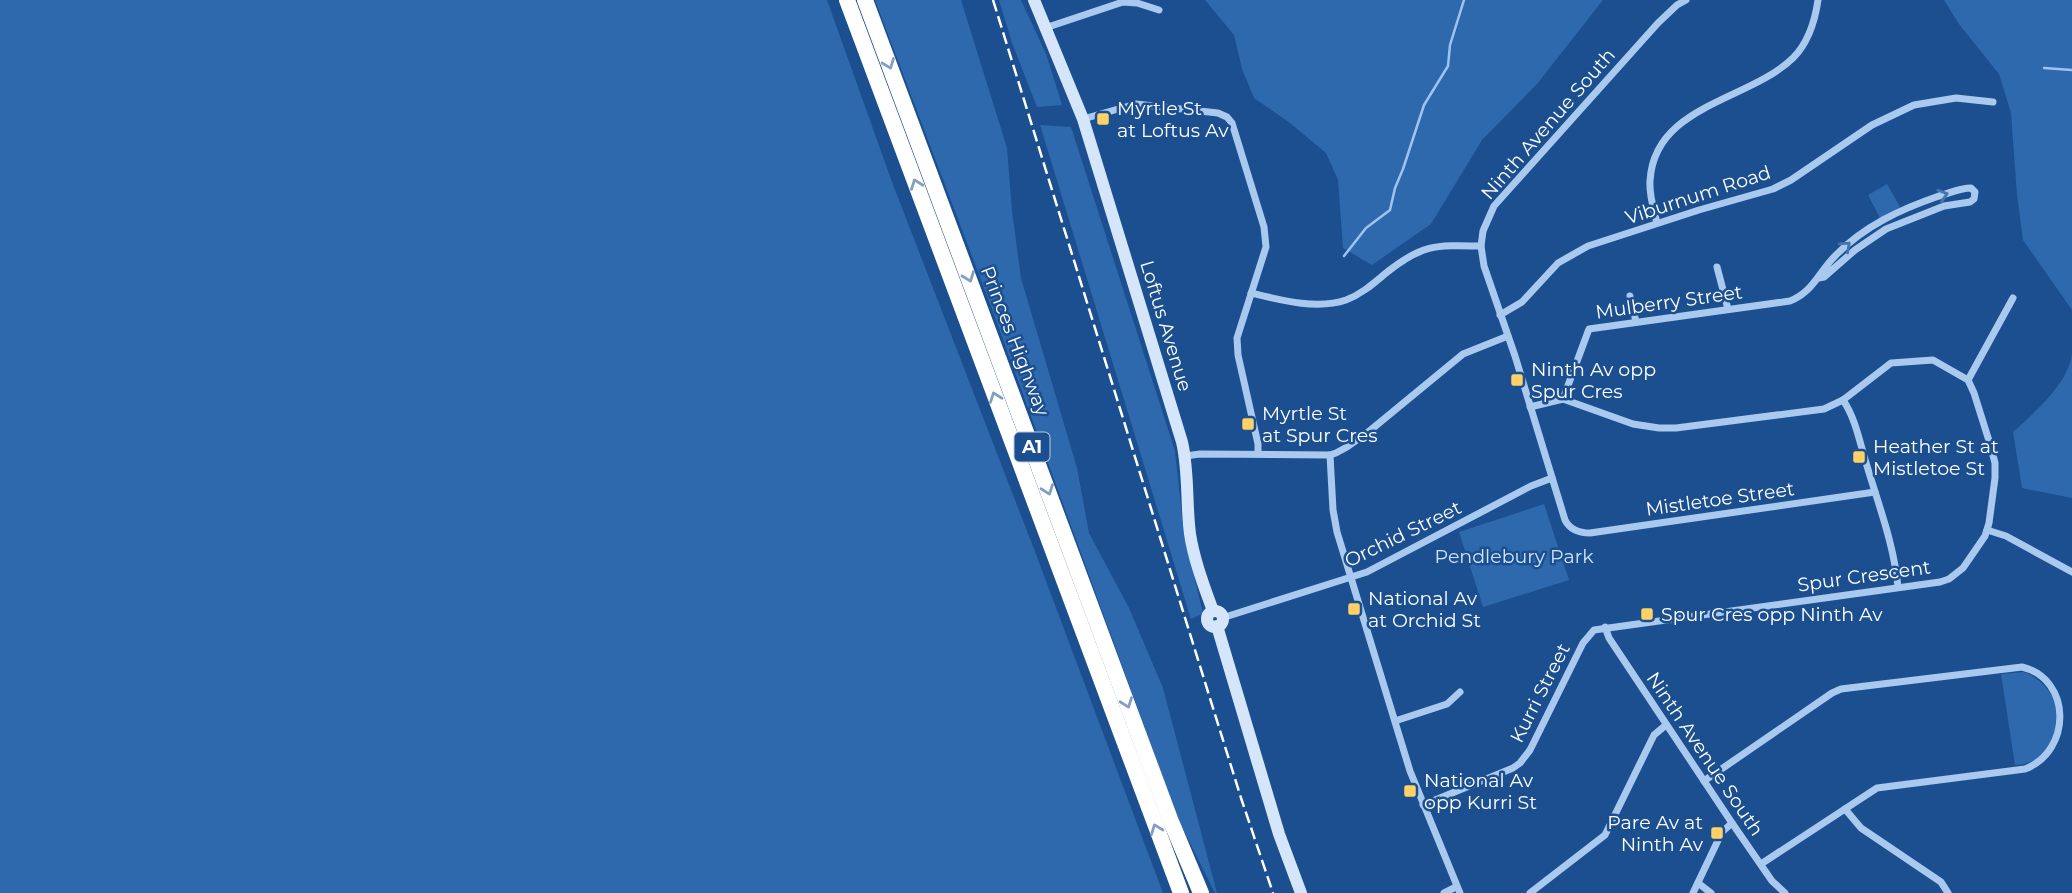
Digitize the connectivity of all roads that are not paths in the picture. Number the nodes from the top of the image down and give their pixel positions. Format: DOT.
graph roads {
  1 [pos="848,0"];
  2 [pos="865,0"];
  3 [pos="1034,0"];
  4 [pos="1686,0"];
  5 [pos="1818,0"];
  6 [pos="1159,10"];
  7 [pos="1045,28"];
  8 [pos="1993,102"];
  9 [pos="1083,119"];
  10 [pos="1657,223"];
  11 [pos="1480,246"];
  12 [pos="1717,267"];
  13 [pos="1819,278"];
  14 [pos="1251,293"];
  15 [pos="1630,296"];
  16 [pos="2013,298"];
  17 [pos="1728,309"];
  18 [pos="1500,315"];
  19 [pos="1636,322"];
  20 [pos="1508,336"];
  21 [pos="1968,380"];
  22 [pos="1563,399"];
  23 [pos="1843,400"];
  24 [pos="1531,407"];
  25 [pos="1258,454"];
  26 [pos="1330,455"];
  27 [pos="1185,456"];
  28 [pos="1552,478"];
  29 [pos="1875,492"];
  30 [pos="1987,530"];
  31 [pos="2072,572"];
  32 [pos="1351,578"];
  33 [pos="1898,587"];
  34 [pos="1218,619"];
  35 [pos="1605,627"];
  36 [pos="1460,692"];
  37 [pos="1395,721"];
  38 [pos="1666,725"];
  39 [pos="1704,781"];
  40 [pos="1423,805"];
  41 [pos="1845,808"];
  42 [pos="1732,823"];
  43 [pos="1761,864"];
  44 [pos="1698,883"];
  45 [pos="1458,890"];
  46 [pos="1181,893"];
  47 [pos="1201,893"];
  48 [pos="1301,893"];
  49 [pos="1444,893"];
  50 [pos="1531,893"];
  51 [pos="1693,893"];
  52 [pos="1711,893"];
  53 [pos="1785,893"];
  54 [pos="1948,893"];
  46 -- 1 [label="highway, Princes Highway / A1, one-way"];
  2 -- 47 [label="highway, Princes Highway / A1, one-way"];
  3 -- 7 [label="street, Loftus Avenue"];
  4 -- 11 [label="street, Ninth Avenue South"];
  5 -- 10 [label="street"];
  6 -- 7 [label="street"];
  7 -- 9 [label="street, Loftus Avenue"];
  8 -- 10 [label="street, Viburnum Road"];
  9 -- 14 [label="street"];
  9 -- 27 [label="street, Loftus Avenue"];
  10 -- 18 [label="street, Viburnum Road"];
  11 -- 14 [label="street"];
  11 -- 18 [label="street"];
  12 -- 17 [label="street"];
  13 -- 13 [label="street, Mulberry Street, one-way"];
  13 -- 17 [label="street, Mulberry Street"];
  14 -- 25 [label="street"];
  15 -- 19 [label="street"];
  16 -- 21 [label="street"];
  17 -- 19 [label="street, Mulberry Street"];
  18 -- 20 [label="street"];
  19 -- 22 [label="street, Mulberry Street"];
  20 -- 24 [label="street"];
  20 -- 26 [label="street"];
  21 -- 23 [label="street"];
  21 -- 30 [label="street, Spur Crescent"];
  22 -- 23 [label="street"];
  22 -- 24 [label="street"];
  23 -- 29 [label="street"];
  24 -- 28 [label="street"];
  25 -- 26 [label="street"];
  25 -- 27 [label="street"];
  26 -- 32 [label="street"];
  27 -- 34 [label="street, Loftus Avenue"];
  28 -- 29 [label="street, Mistletoe Street"];
  28 -- 32 [label="street, Orchid Street"];
  29 -- 33 [label="street"];
  30 -- 31 [label="street"];
  30 -- 33 [label="street, Spur Crescent"];
  32 -- 34 [label="street, Orchid Street"];
  32 -- 37 [label="street"];
  33 -- 35 [label="street, Spur Crescent"];
  34 -- 48 [label="street, Loftus Avenue"];
  35 -- 38 [label="street, Ninth Avenue South"];
  35 -- 40 [label="street, Kurri Street"];
  36 -- 37 [label="street"];
  37 -- 40 [label="street"];
  38 -- 39 [label="street, Ninth Avenue South"];
  38 -- 50 [label="street"];
  39 -- 41 [label="street"];
  39 -- 42 [label="street, Ninth Avenue South"];
  40 -- 45 [label="street"];
  41 -- 43 [label="street"];
  41 -- 54 [label="street"];
  42 -- 43 [label="street, Ninth Avenue South"];
  42 -- 44 [label="street"];
  43 -- 53 [label="street, Ninth Avenue South"];
  44 -- 51 [label="street"];
  44 -- 52 [label="street"];
  45 -- 49 [label="street"];
}
